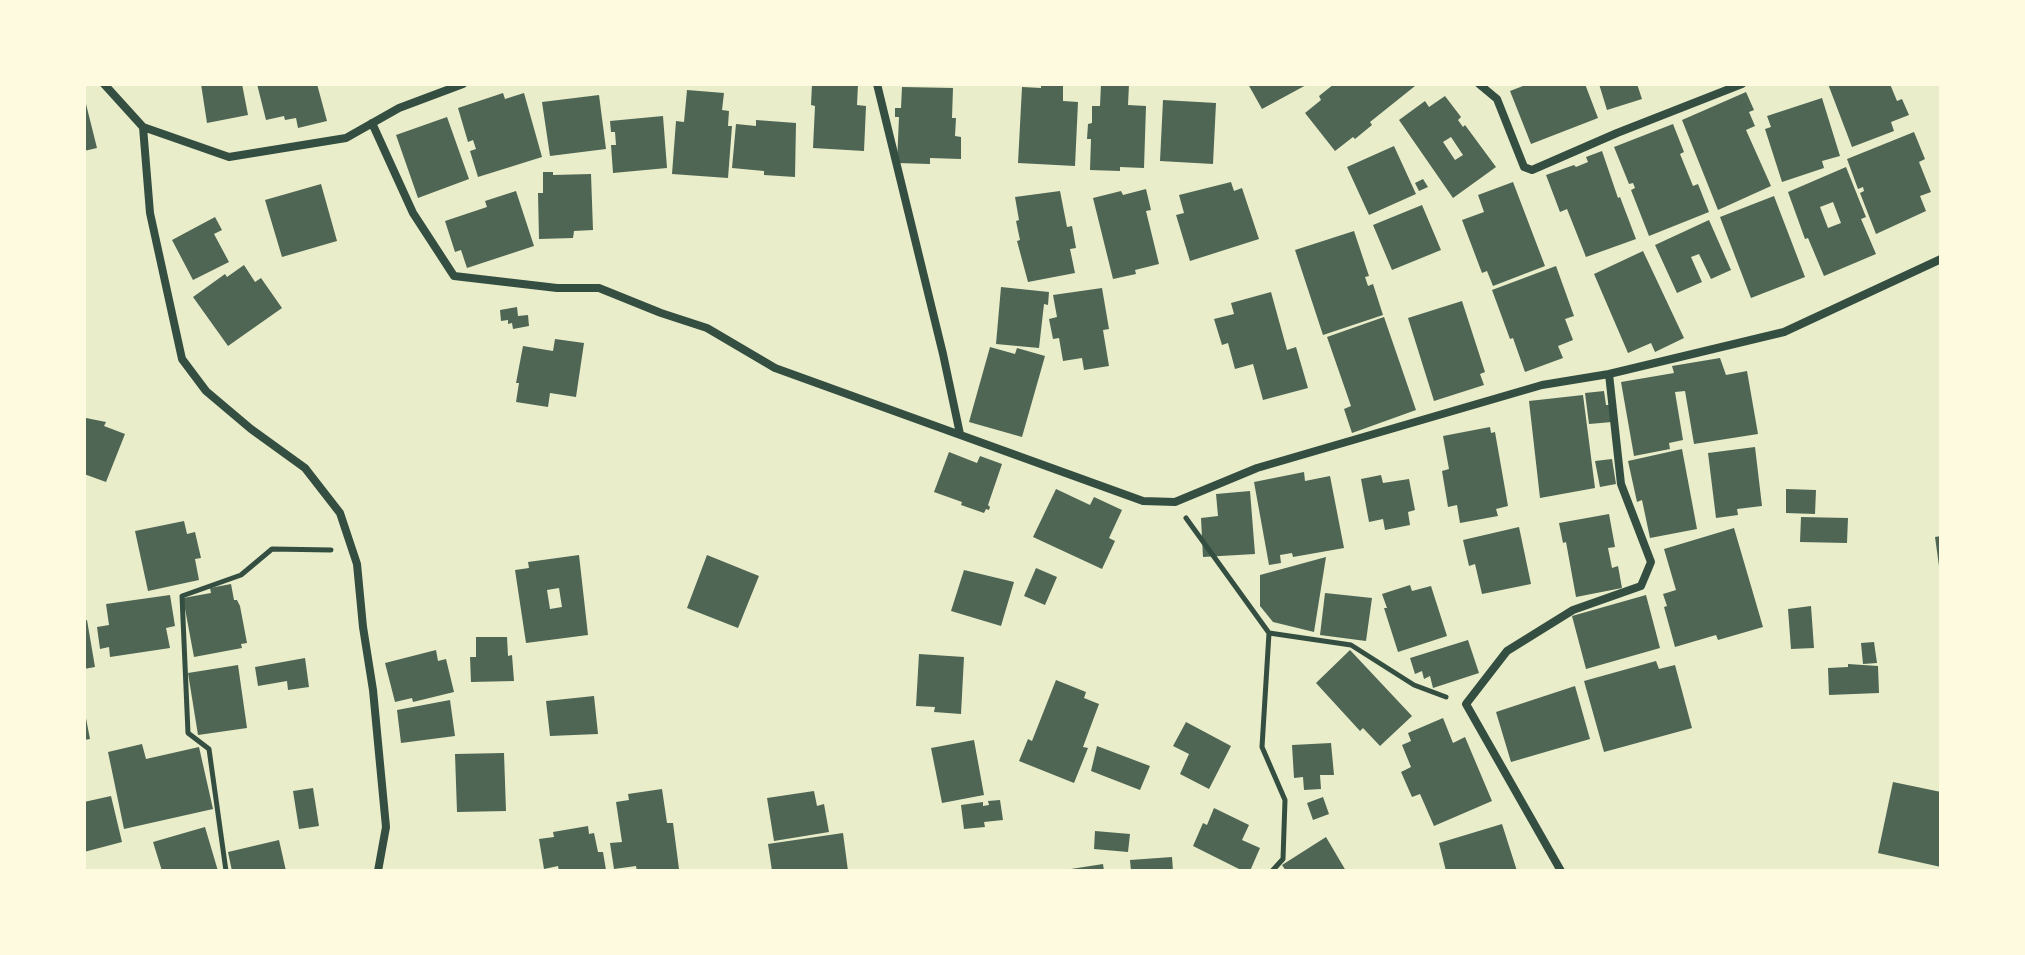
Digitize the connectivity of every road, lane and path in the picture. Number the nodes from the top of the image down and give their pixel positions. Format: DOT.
graph roads {
  1 [pos="104,84"];
  2 [pos="463,84"];
  3 [pos="877,84"];
  4 [pos="1479,84"];
  5 [pos="1742,84"];
  6 [pos="372,123"];
  7 [pos="143,127"];
  8 [pos="1941,259"];
  9 [pos="1609,374"];
  10 [pos="960,434"];
  11 [pos="1175,502"];
  12 [pos="349,538"];
  13 [pos="1269,633"];
  14 [pos="1466,704"];
  15 [pos="226,871"];
  16 [pos="378,871"];
  17 [pos="1272,871"];
  18 [pos="1561,871"];
  1 -- 7 [label="street"];
  2 -- 6 [label="street"];
  3 -- 10 [label="street"];
  4 -- 5 [label="street"];
  6 -- 7 [label="street"];
  6 -- 10 [label="street"];
  7 -- 12 [label="street"];
  8 -- 9 [label="street"];
  9 -- 11 [label="street"];
  9 -- 14 [label="street"];
  10 -- 11 [label="street"];
  11 -- 13 [label="path"];
  12 -- 15 [label="path"];
  12 -- 16 [label="street"];
  13 -- 14 [label="path"];
  13 -- 17 [label="path"];
  14 -- 18 [label="street"];
}
